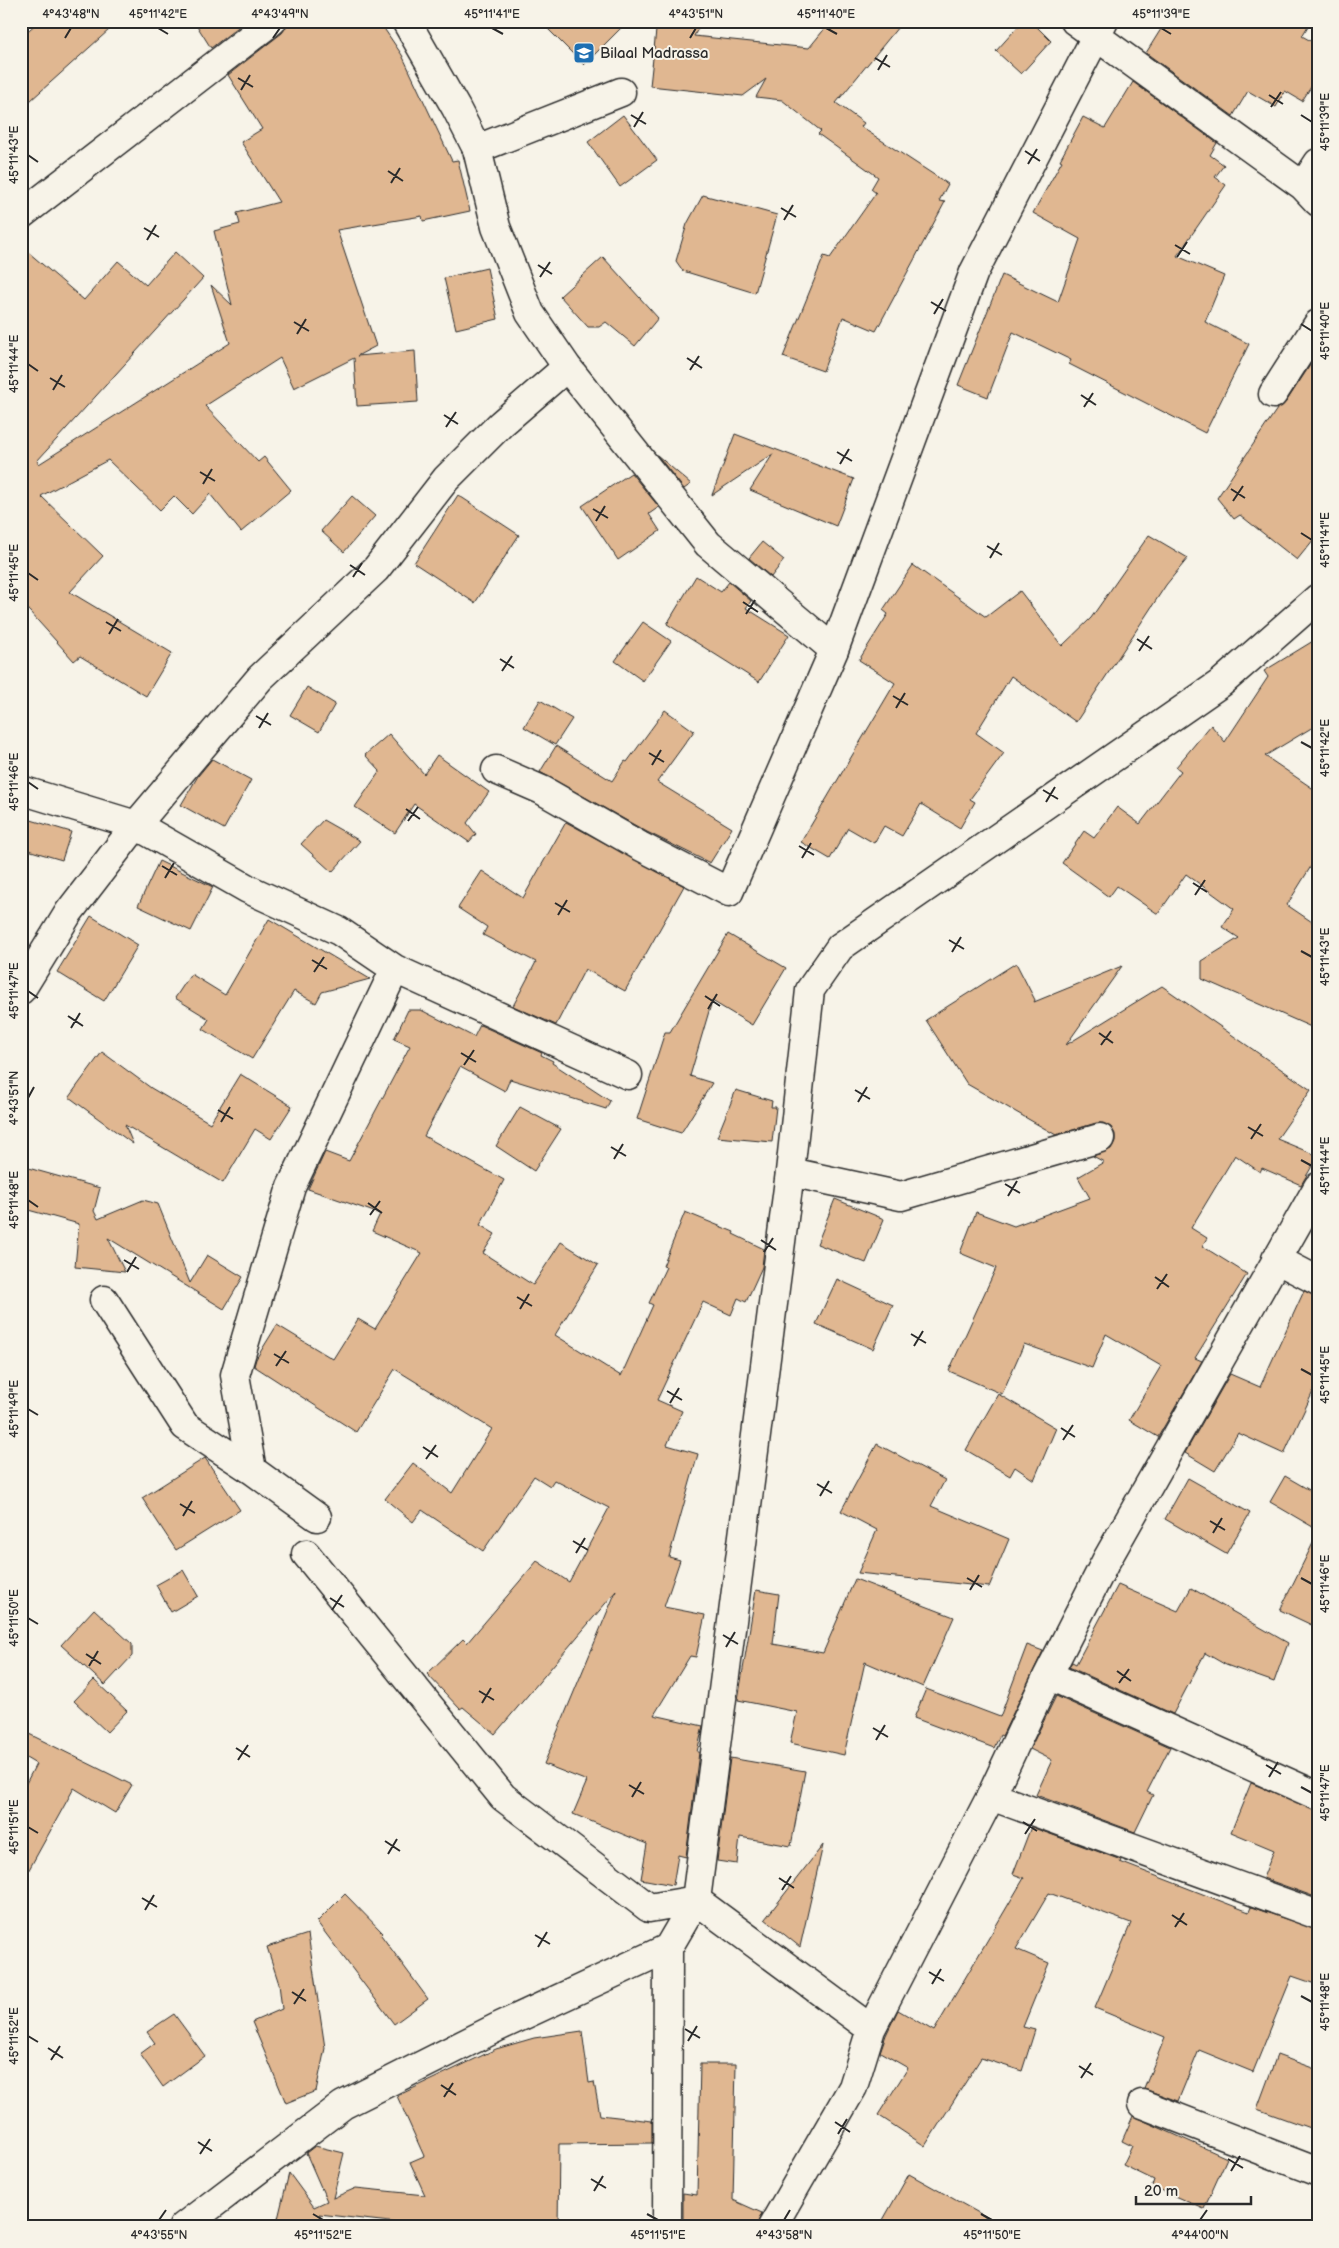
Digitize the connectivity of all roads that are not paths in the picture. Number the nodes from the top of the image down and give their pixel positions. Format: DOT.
graph roads {
  1 [pos="272,21"];
  2 [pos="406,21"];
  3 [pos="1075,21"];
  4 [pos="1100,30"];
  5 [pos="621,92"];
  6 [pos="477,149"];
  7 [pos="1318,163"];
  8 [pos="1310,194"];
  9 [pos="21,215"];
  10 [pos="1318,324"];
  11 [pos="567,367"];
  12 [pos="1273,394"];
  13 [pos="1318,598"];
  14 [pos="834,650"];
  15 [pos="496,770"];
  16 [pos="21,790"];
  17 [pos="136,825"];
  18 [pos="395,969"];
  19 [pos="21,990"];
  20 [pos="628,1075"];
  21 [pos="1100,1138"];
  22 [pos="790,1172"];
  23 [pos="1318,1187"];
  24 [pos="1276,1259"];
  25 [pos="1318,1281"];
  26 [pos="104,1300"];
  27 [pos="252,1470"];
  28 [pos="318,1518"];
  29 [pos="306,1554"];
  30 [pos="1048,1675"];
  31 [pos="991,1796"];
  32 [pos="1318,1796"];
  33 [pos="696,1900"];
  34 [pos="1318,1915"];
  35 [pos="668,1948"];
  36 [pos="871,2029"];
  37 [pos="1142,2104"];
  38 [pos="1318,2172"];
  39 [pos="183,2227"];
  40 [pos="667,2227"];
  41 [pos="772,2227"];
  1 -- 9 [label="street"];
  2 -- 6 [label="street"];
  3 -- 4 [label="street"];
  4 -- 8 [label="street"];
  4 -- 14 [label="street"];
  5 -- 6 [label="street"];
  6 -- 11 [label="street"];
  7 -- 8 [label="street"];
  10 -- 12 [label="street"];
  11 -- 14 [label="street"];
  11 -- 17 [label="street"];
  13 -- 22 [label="street"];
  14 -- 15 [label="street"];
  16 -- 17 [label="street"];
  17 -- 18 [label="street"];
  17 -- 19 [label="street"];
  18 -- 20 [label="street"];
  18 -- 27 [label="street"];
  21 -- 22 [label="street"];
  22 -- 33 [label="street"];
  23 -- 24 [label="street"];
  24 -- 25 [label="street"];
  24 -- 30 [label="street"];
  26 -- 27 [label="street"];
  27 -- 28 [label="street"];
  29 -- 33 [label="street"];
  30 -- 31 [label="street"];
  30 -- 32 [label="street"];
  31 -- 34 [label="street"];
  31 -- 36 [label="street"];
  33 -- 35 [label="street"];
  33 -- 36 [label="street"];
  35 -- 39 [label="street"];
  35 -- 40 [label="street"];
  36 -- 41 [label="street"];
  37 -- 38 [label="street"];
}
